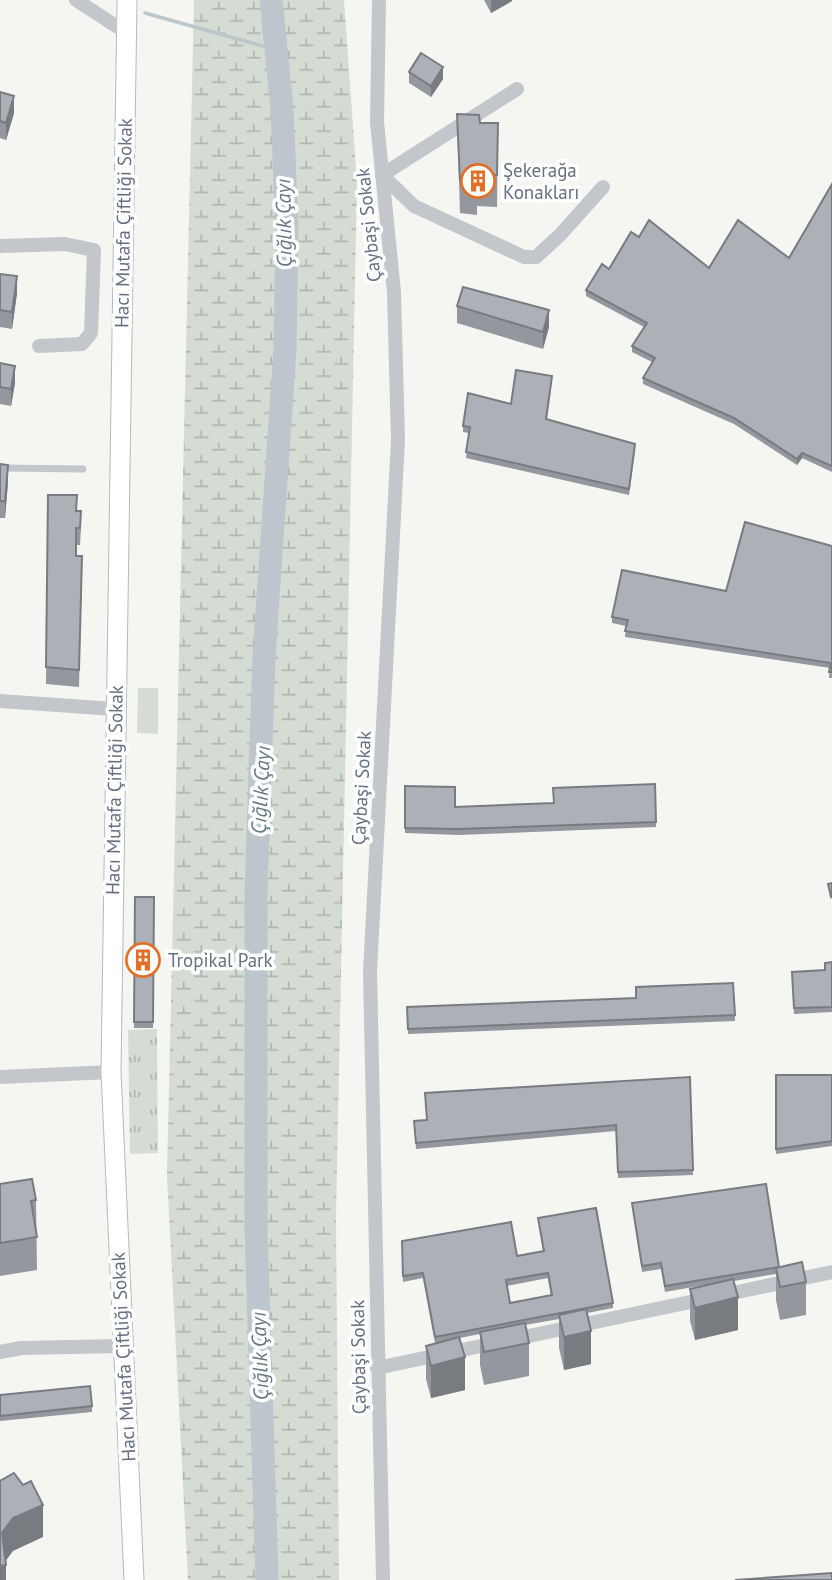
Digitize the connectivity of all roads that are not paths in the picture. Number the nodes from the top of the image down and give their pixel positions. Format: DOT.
graph roads {
  1 [pos="76,0"];
  2 [pos="127,0"];
  3 [pos="379,0"];
  4 [pos="127,28"];
  5 [pos="517,89"];
  6 [pos="382,175"];
  7 [pos="603,187"];
  8 [pos="0,246"];
  9 [pos="39,346"];
  10 [pos="0,468"];
  11 [pos="83,469"];
  12 [pos="0,701"];
  13 [pos="114,709"];
  14 [pos="111,1072"];
  15 [pos="0,1077"];
  16 [pos="832,1272"];
  17 [pos="122,1346"];
  18 [pos="0,1352"];
  19 [pos="377,1368"];
  20 [pos="134,1580"];
  21 [pos="383,1580"];
  1 -- 4 [label="street"];
  2 -- 4 [label="street, Hacı Mutafa Çiftliği Sokak"];
  3 -- 6 [label="street, Çaybaşi Sokak"];
  4 -- 13 [label="street, Hacı Mutafa Çiftliği Sokak"];
  5 -- 6 [label="street"];
  6 -- 7 [label="street"];
  6 -- 19 [label="street, Çaybaşi Sokak"];
  8 -- 9 [label="street"];
  10 -- 11 [label="lane"];
  12 -- 13 [label="street"];
  13 -- 14 [label="street, Hacı Mutafa Çiftliği Sokak"];
  14 -- 15 [label="street"];
  14 -- 17 [label="street, Hacı Mutafa Çiftliği Sokak"];
  16 -- 19 [label="street"];
  17 -- 18 [label="street"];
  17 -- 20 [label="street, Hacı Mutafa Çiftliği Sokak"];
  19 -- 21 [label="street, Çaybaşi Sokak"];
}
